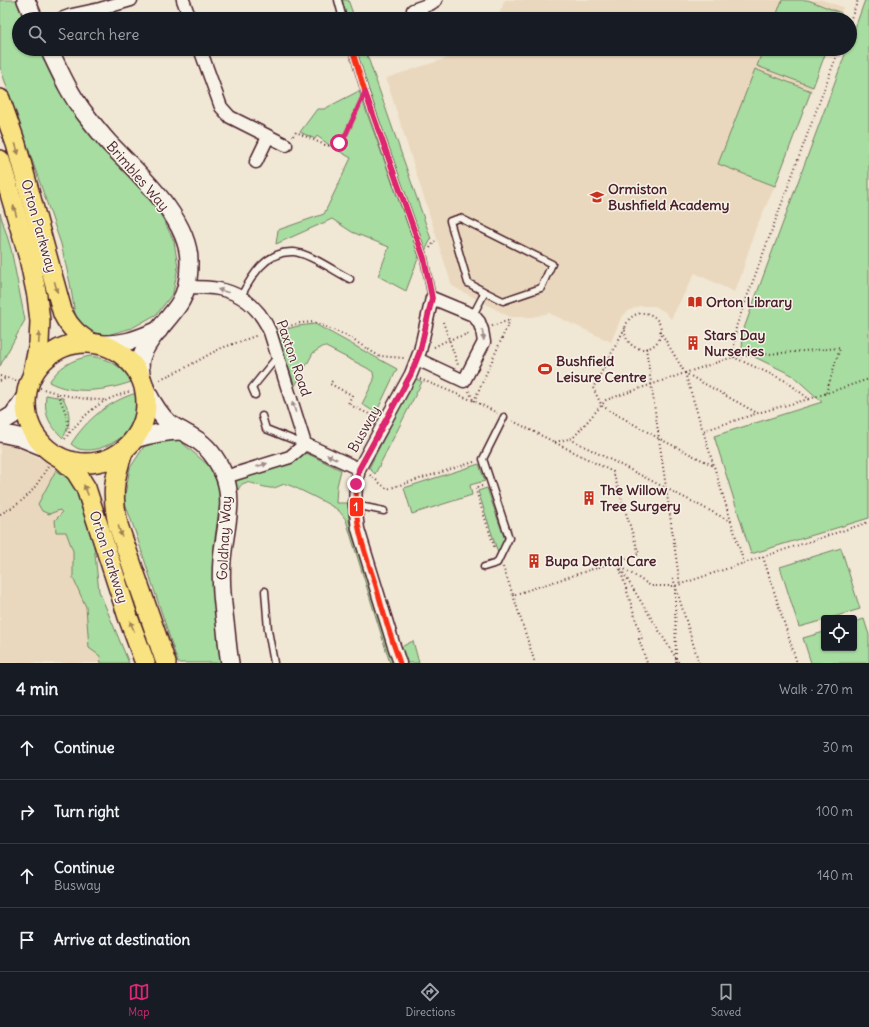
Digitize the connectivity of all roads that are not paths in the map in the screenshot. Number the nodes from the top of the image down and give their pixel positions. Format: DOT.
graph roads {
  1 [pos="26,0"];
  2 [pos="131,0"];
  3 [pos="183,0"];
  4 [pos="338,0"];
  5 [pos="440,2"];
  6 [pos="413,10"];
  7 [pos="31,12"];
  8 [pos="86,12"];
  9 [pos="187,12"];
  10 [pos="341,12"];
  11 [pos="52,56"];
  12 [pos="203,56"];
  13 [pos="354,56"];
  14 [pos="0,99"];
  15 [pos="268,137"];
  16 [pos="286,145"];
  17 [pos="0,160"];
  18 [pos="256,162"];
  19 [pos="350,279"];
  20 [pos="187,287"];
  21 [pos="485,292"];
  22 [pos="240,298"];
  23 [pos="432,298"];
  24 [pos="473,315"];
  25 [pos="159,330"];
  26 [pos="94,344"];
  27 [pos="278,356"];
  28 [pos="412,359"];
  29 [pos="29,385"];
  30 [pos="145,385"];
  31 [pos="255,395"];
  32 [pos="262,416"];
  33 [pos="504,417"];
  34 [pos="0,423"];
  35 [pos="182,431"];
  36 [pos="0,432"];
  37 [pos="305,444"];
  38 [pos="129,446"];
  39 [pos="52,457"];
  40 [pos="359,469"];
  41 [pos="225,476"];
  42 [pos="355,505"];
  43 [pos="384,511"];
  44 [pos="484,567"];
  45 [pos="265,591"];
  46 [pos="145,663"];
  47 [pos="166,663"];
  48 [pos="230,663"];
  49 [pos="274,663"];
  50 [pos="400,663"];
  1 -- 7 [label="street"];
  2 -- 8 [label="street"];
  3 -- 9 [label="street"];
  4 -- 10 [label="lane"];
  5 -- 6 [label="street"];
  11 -- 20 [label="street, Brimbles Way"];
  12 -- 15 [label="street"];
  13 -- 23 [label="lane, Busway"];
  14 -- 26 [label="main road, Orton Parkway, one-way"];
  15 -- 16 [label="street"];
  15 -- 18 [label="street"];
  29 -- 17 [label="main road, Orton Parkway, one-way"];
  19 -- 22 [label="lane"];
  22 -- 20 [label="street, Paxton Road, one-way"];
  20 -- 25 [label="street, Brimbles Way"];
  21 -- 21 [label="lane"];
  21 -- 24 [label="lane"];
  22 -- 27 [label="street, Paxton Road"];
  23 -- 24 [label="street"];
  23 -- 28 [label="street, Busway"];
  24 -- 28 [label="street, one-way"];
  25 -- 26 [label="street, Brimbles Way"];
  25 -- 30 [label="street, Brimbles Way"];
  26 -- 29 [label="main road"];
  26 -- 30 [label="main road"];
  27 -- 31 [label="lane"];
  37 -- 27 [label="street, Paxton Road, one-way"];
  28 -- 40 [label="street, Busway"];
  29 -- 34 [label="street"];
  29 -- 39 [label="main road, Orton Parkway"];
  30 -- 35 [label="street, Goldhay Way"];
  30 -- 38 [label="main road, Orton Parkway"];
  32 -- 37 [label="lane"];
  33 -- 44 [label="lane"];
  35 -- 38 [label="street"];
  35 -- 41 [label="street, Goldhay Way"];
  36 -- 39 [label="street"];
  40 -- 37 [label="street, one-way"];
  41 -- 37 [label="street, one-way"];
  38 -- 39 [label="main road"];
  38 -- 47 [label="main road, Orton Parkway, one-way"];
  46 -- 39 [label="main road, Orton Parkway, one-way"];
  40 -- 42 [label="street, Busway"];
  41 -- 48 [label="street, Goldhay Way"];
  42 -- 43 [label="lane"];
  42 -- 50 [label="street, Busway"];
  45 -- 49 [label="lane"];
}
